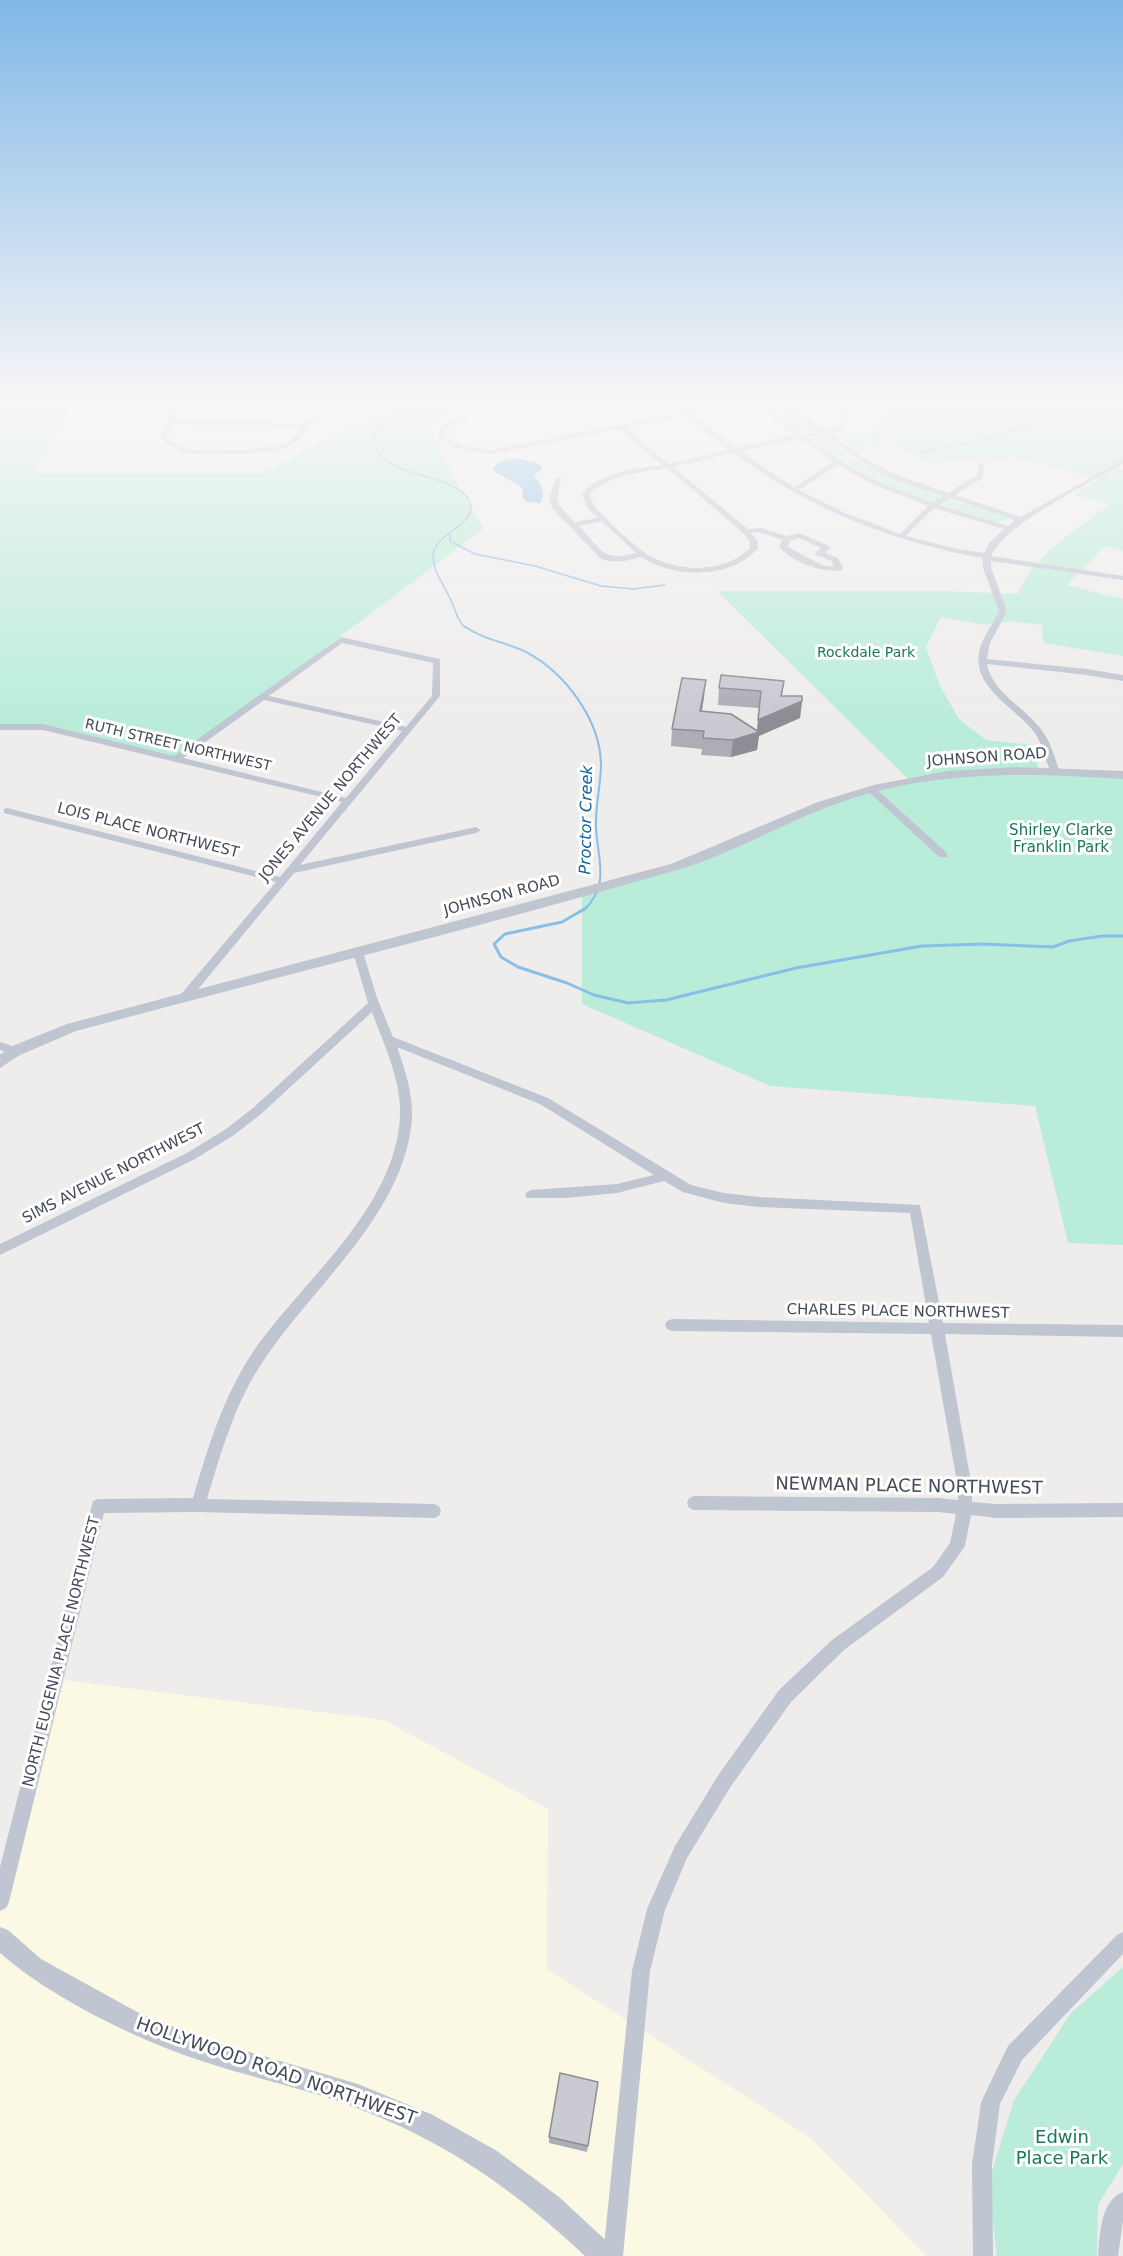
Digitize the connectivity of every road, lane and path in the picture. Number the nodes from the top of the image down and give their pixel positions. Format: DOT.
graph roads {
  1 [pos="557,507"];
  2 [pos="591,507"];
  3 [pos="718,507"];
  4 [pos="826,507"];
  5 [pos="932,507"];
  6 [pos="941,507"];
  7 [pos="983,507"];
  8 [pos="1044,507"];
  9 [pos="603,519"];
  10 [pos="1022,520"];
  11 [pos="573,525"];
  12 [pos="1008,528"];
  13 [pos="746,531"];
  14 [pos="902,537"];
  15 [pos="787,539"];
  16 [pos="812,541"];
  17 [pos="791,552"];
  18 [pos="643,554"];
  19 [pos="987,557"];
  20 [pos="1123,578"];
  21 [pos="984,661"];
  22 [pos="1123,678"];
  23 [pos="263,697"];
  24 [pos="0,727"];
  25 [pos="408,730"];
  26 [pos="174,760"];
  27 [pos="1054,770"];
  28 [pos="1123,775"];
  29 [pos="871,789"];
  30 [pos="348,801"];
  31 [pos="7,811"];
  32 [pos="476,830"];
  33 [pos="943,855"];
  34 [pos="289,871"];
  35 [pos="281,880"];
  36 [pos="358,952"];
  37 [pos="186,996"];
  38 [pos="374,1004"];
  39 [pos="390,1040"];
  40 [pos="0,1046"];
  41 [pos="15,1051"];
  42 [pos="0,1063"];
  43 [pos="666,1175"];
  44 [pos="531,1195"];
  45 [pos="0,1250"];
  46 [pos="672,1325"];
  47 [pos="938,1330"];
  48 [pos="1123,1331"];
  49 [pos="694,1503"];
  50 [pos="198,1505"];
  51 [pos="965,1507"];
  52 [pos="1123,1510"];
  53 [pos="434,1511"];
  54 [pos="0,1902"];
  55 [pos="0,1938"];
  56 [pos="1123,1941"];
  57 [pos="1123,2202"];
  58 [pos="604,2256"];
  59 [pos="613,2256"];
  60 [pos="983,2256"];
  61 [pos="1108,2256"];
  1 -- 11 [label="street"];
  2 -- 9 [label="street"];
  3 -- 13 [label="street"];
  4 -- 14 [label="street"];
  5 -- 14 [label="street"];
  6 -- 12 [label="street"];
  7 -- 10 [label="street"];
  8 -- 10 [label="street"];
  9 -- 11 [label="street"];
  9 -- 18 [label="street"];
  10 -- 12 [label="street"];
  11 -- 18 [label="street"];
  12 -- 19 [label="street"];
  13 -- 15 [label="street"];
  13 -- 18 [label="street"];
  14 -- 19 [label="street"];
  15 -- 16 [label="street"];
  15 -- 17 [label="street"];
  16 -- 17 [label="street"];
  16 -- 17 [label="street"];
  19 -- 20 [label="street"];
  19 -- 21 [label="street"];
  21 -- 22 [label="street"];
  21 -- 27 [label="street"];
  23 -- 25 [label="street"];
  23 -- 25 [label="street, JONES AVENUE NORTHWEST"];
  23 -- 26 [label="street"];
  24 -- 26 [label="street, RUTH STREET NORTHWEST"];
  25 -- 30 [label="street, JONES AVENUE NORTHWEST"];
  26 -- 30 [label="street, RUTH STREET NORTHWEST"];
  27 -- 28 [label="street, JOHNSON ROAD"];
  27 -- 29 [label="street, JOHNSON ROAD"];
  29 -- 33 [label="street"];
  29 -- 36 [label="street, JOHNSON ROAD"];
  30 -- 34 [label="street, JONES AVENUE NORTHWEST"];
  31 -- 35 [label="street, LOIS PLACE NORTHWEST"];
  32 -- 34 [label="street"];
  34 -- 35 [label="street, JONES AVENUE NORTHWEST"];
  35 -- 37 [label="street, JONES AVENUE NORTHWEST"];
  36 -- 37 [label="street, JOHNSON ROAD"];
  36 -- 38 [label="street"];
  37 -- 41 [label="street, JOHNSON ROAD"];
  38 -- 39 [label="street"];
  38 -- 45 [label="street, SIMS AVENUE NORTHWEST"];
  39 -- 43 [label="street"];
  39 -- 50 [label="street"];
  40 -- 41 [label="street"];
  41 -- 42 [label="street, JOHNSON ROAD"];
  43 -- 44 [label="street"];
  43 -- 47 [label="street"];
  46 -- 47 [label="street, CHARLES PLACE NORTHWEST"];
  47 -- 48 [label="street, CHARLES PLACE NORTHWEST"];
  47 -- 51 [label="street"];
  49 -- 51 [label="street, NEWMAN PLACE NORTHWEST"];
  50 -- 53 [label="street"];
  50 -- 54 [label="street, NORTH EUGENIA PLACE NORTHWEST"];
  51 -- 52 [label="street, NEWMAN PLACE NORTHWEST"];
  51 -- 59 [label="street"];
  55 -- 58 [label="street, HOLLYWOOD ROAD NORTHWEST"];
  56 -- 60 [label="street"];
  57 -- 61 [label="street"];
}
